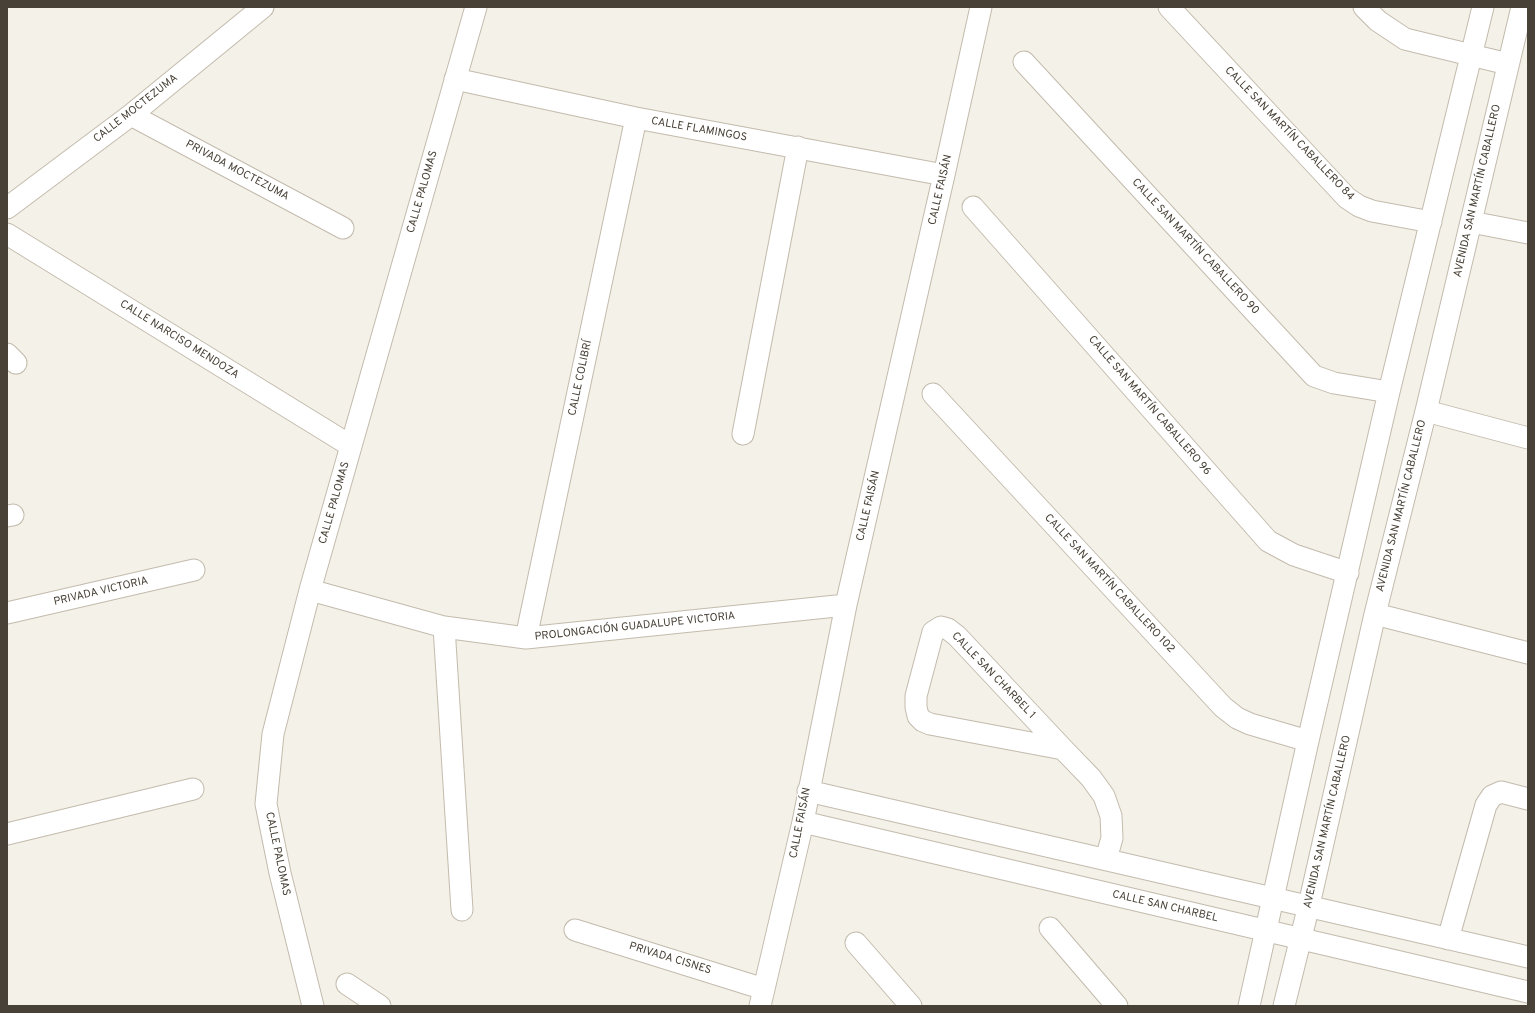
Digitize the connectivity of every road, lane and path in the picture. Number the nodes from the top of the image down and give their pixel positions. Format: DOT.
graph roads {
  1 [pos="263,7"];
  2 [pos="476,7"];
  3 [pos="980,7"];
  4 [pos="1170,7"];
  5 [pos="1364,7"];
  6 [pos="1482,7"];
  7 [pos="1523,15"];
  8 [pos="1471,56"];
  9 [pos="1024,62"];
  10 [pos="1508,64"];
  11 [pos="456,79"];
  12 [pos="131,115"];
  13 [pos="636,118"];
  14 [pos="798,147"];
  15 [pos="944,175"];
  16 [pos="974,207"];
  17 [pos="7,208"];
  18 [pos="1431,222"];
  19 [pos="1471,222"];
  20 [pos="343,228"];
  21 [pos="1528,233"];
  22 [pos="7,234"];
  23 [pos="1389,392"];
  24 [pos="933,394"];
  25 [pos="1426,411"];
  26 [pos="744,434"];
  27 [pos="1528,438"];
  28 [pos="351,446"];
  29 [pos="194,570"];
  30 [pos="1348,573"];
  31 [pos="310,590"];
  32 [pos="846,605"];
  33 [pos="7,613"];
  34 [pos="1375,614"];
  35 [pos="444,627"];
  36 [pos="526,638"];
  37 [pos="1528,653"];
  38 [pos="1308,740"];
  39 [pos="1063,749"];
  40 [pos="193,789"];
  41 [pos="808,791"];
  42 [pos="1528,799"];
  43 [pos="803,822"];
  44 [pos="7,834"];
  45 [pos="1106,859"];
  46 [pos="1274,898"];
  47 [pos="1309,905"];
  48 [pos="462,910"];
  49 [pos="1050,928"];
  50 [pos="575,930"];
  51 [pos="1266,931"];
  52 [pos="1301,939"];
  53 [pos="1448,939"];
  54 [pos="856,943"];
  55 [pos="1528,957"];
  56 [pos="347,984"];
  57 [pos="1528,992"];
  58 [pos="762,998"];
  59 [pos="313,1006"];
  60 [pos="380,1006"];
  61 [pos="911,1006"];
  62 [pos="1117,1006"];
  63 [pos="1249,1006"];
  64 [pos="1284,1006"];
  1 -- 12 [label="street, CALLE MOCTEZUMA"];
  2 -- 11 [label="street, CALLE PALOMAS"];
  3 -- 15 [label="street, CALLE FAISÁN"];
  4 -- 18 [label="street, CALLE SAN MARTÍN CABALLERO 84"];
  5 -- 8 [label="street"];
  6 -- 8 [label="street"];
  7 -- 10 [label="street, AVENIDA SAN MARTÍN CABALLERO"];
  8 -- 10 [label="street"];
  8 -- 18 [label="street"];
  9 -- 23 [label="street, CALLE SAN MARTÍN CABALLERO 90"];
  10 -- 19 [label="street, AVENIDA SAN MARTÍN CABALLERO"];
  11 -- 13 [label="street, CALLE FLAMINGOS"];
  11 -- 28 [label="street, CALLE PALOMAS"];
  12 -- 17 [label="street, CALLE MOCTEZUMA"];
  12 -- 20 [label="street, PRIVADA MOCTEZUMA"];
  13 -- 14 [label="street, CALLE FLAMINGOS"];
  13 -- 36 [label="street, CALLE COLIBRÍ"];
  14 -- 15 [label="street, CALLE FLAMINGOS"];
  14 -- 26 [label="street"];
  15 -- 32 [label="street, CALLE FAISÁN"];
  16 -- 30 [label="street, CALLE SAN MARTÍN CABALLERO 96"];
  18 -- 23 [label="street"];
  19 -- 21 [label="street"];
  19 -- 25 [label="street, AVENIDA SAN MARTÍN CABALLERO"];
  22 -- 28 [label="street, CALLE NARCISO MENDOZA"];
  23 -- 30 [label="street"];
  24 -- 38 [label="street, CALLE SAN MARTÍN CABALLERO 102"];
  25 -- 27 [label="street"];
  25 -- 34 [label="street, AVENIDA SAN MARTÍN CABALLERO"];
  28 -- 31 [label="street, CALLE PALOMAS"];
  29 -- 33 [label="street, PRIVADA VICTORIA"];
  30 -- 38 [label="street"];
  31 -- 35 [label="street, PROLONGACIÓN GUADALUPE VICTORIA"];
  31 -- 59 [label="street, CALLE PALOMAS"];
  32 -- 36 [label="street, PROLONGACIÓN GUADALUPE VICTORIA"];
  32 -- 41 [label="street, CALLE FAISÁN"];
  34 -- 37 [label="street"];
  34 -- 47 [label="street, AVENIDA SAN MARTÍN CABALLERO"];
  35 -- 36 [label="street, PROLONGACIÓN GUADALUPE VICTORIA"];
  35 -- 48 [label="street"];
  38 -- 46 [label="street"];
  39 -- 39 [label="street, CALLE SAN CHARBEL 1"];
  39 -- 45 [label="street, CALLE SAN CHARBEL 1"];
  40 -- 44 [label="street"];
  41 -- 43 [label="street, CALLE FAISÁN"];
  41 -- 45 [label="street"];
  42 -- 53 [label="street"];
  43 -- 51 [label="street, CALLE SAN CHARBEL"];
  43 -- 58 [label="street, CALLE FAISÁN"];
  45 -- 46 [label="street"];
  46 -- 47 [label="street"];
  46 -- 51 [label="street"];
  47 -- 52 [label="street, AVENIDA SAN MARTÍN CABALLERO"];
  47 -- 53 [label="street"];
  49 -- 62 [label="street"];
  50 -- 58 [label="street, PRIVADA CISNES"];
  51 -- 52 [label="street, CALLE SAN CHARBEL"];
  51 -- 63 [label="street"];
  52 -- 57 [label="street, CALLE SAN CHARBEL"];
  52 -- 64 [label="street, AVENIDA SAN MARTÍN CABALLERO"];
  53 -- 55 [label="street"];
  54 -- 61 [label="street"];
  56 -- 60 [label="street"];
}
